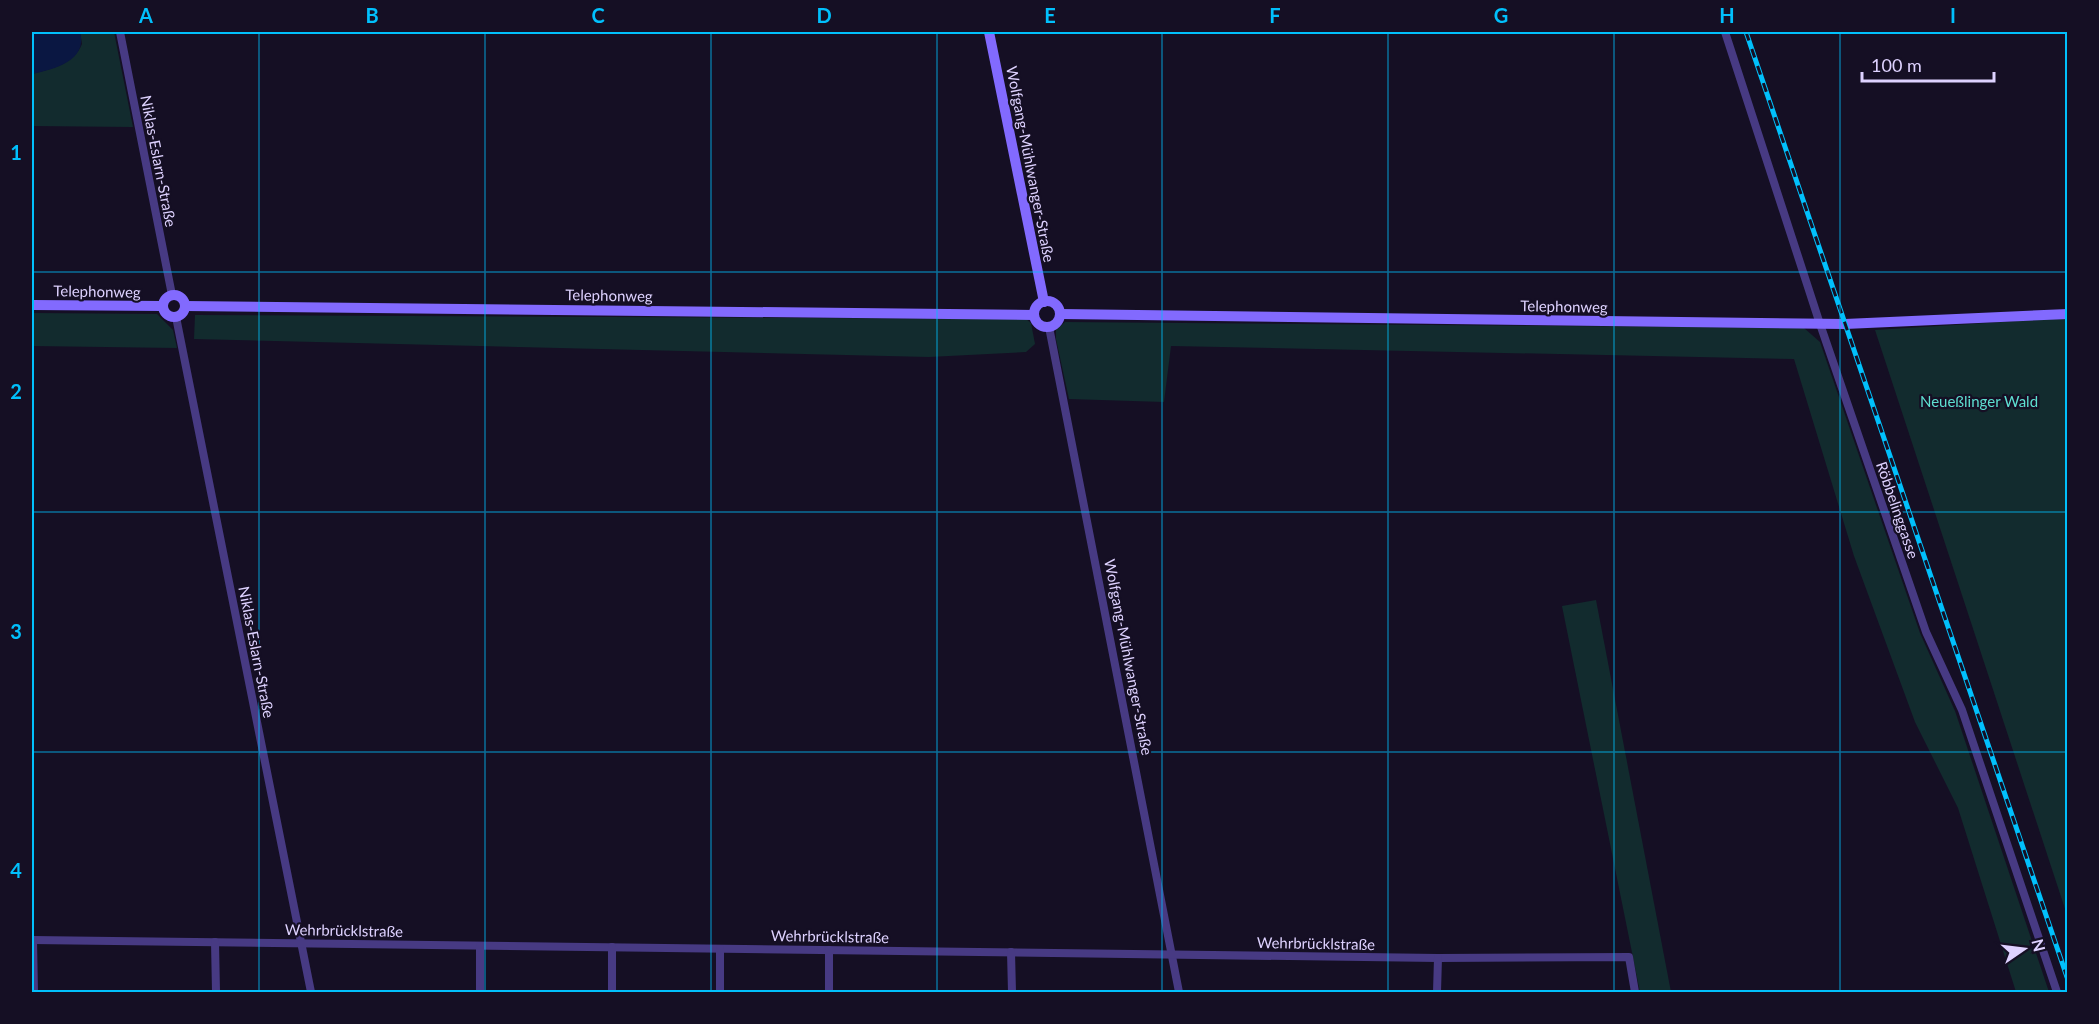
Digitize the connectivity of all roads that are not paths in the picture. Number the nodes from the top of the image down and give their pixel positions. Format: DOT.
graph roads {
  1 [pos="120,32"];
  2 [pos="989,32"];
  3 [pos="1725,32"];
  4 [pos="172,295"];
  5 [pos="1044,302"];
  6 [pos="32,305"];
  7 [pos="162,306"];
  8 [pos="185,306"];
  9 [pos="1059,314"];
  10 [pos="2067,314"];
  11 [pos="1034,315"];
  12 [pos="176,317"];
  13 [pos="1820,324"];
  14 [pos="1049,327"];
  15 [pos="32,940"];
  16 [pos="215,942"];
  17 [pos="301,943"];
  18 [pos="480,946"];
  19 [pos="612,947"];
  20 [pos="720,949"];
  21 [pos="829,950"];
  22 [pos="1011,951"];
  23 [pos="1172,954"];
  24 [pos="1438,958"];
  25 [pos="34,993"];
  26 [pos="216,993"];
  27 [pos="310,993"];
  28 [pos="480,993"];
  29 [pos="612,993"];
  30 [pos="720,993"];
  31 [pos="829,993"];
  32 [pos="1012,993"];
  33 [pos="1179,993"];
  34 [pos="1437,993"];
  35 [pos="1635,993"];
  36 [pos="2057,993"];
  1 -- 4 [label="street, Niklas-Eslarn-Straße"];
  2 -- 5 [label="street, Wolfgang-Mühlwanger-Straße"];
  3 -- 13 [label="street, Röbbelinggasse"];
  4 -- 7 [label="street"];
  4 -- 8 [label="street"];
  5 -- 9 [label="street"];
  5 -- 11 [label="street"];
  6 -- 7 [label="street, Telephonweg"];
  7 -- 12 [label="street"];
  8 -- 11 [label="street, Telephonweg"];
  8 -- 12 [label="street"];
  9 -- 13 [label="street, Telephonweg"];
  9 -- 14 [label="street"];
  10 -- 13 [label="street, Telephonweg"];
  11 -- 14 [label="street"];
  12 -- 17 [label="street, Niklas-Eslarn-Straße"];
  13 -- 36 [label="street, Röbbelinggasse"];
  14 -- 23 [label="street, Wolfgang-Mühlwanger-Straße"];
  15 -- 16 [label="street, Wehrbrücklstraße"];
  15 -- 25 [label="street"];
  16 -- 17 [label="street, Wehrbrücklstraße"];
  16 -- 26 [label="street"];
  17 -- 18 [label="street, Wehrbrücklstraße"];
  17 -- 27 [label="street, Niklas-Eslarn-Straße"];
  18 -- 19 [label="street, Wehrbrücklstraße"];
  18 -- 28 [label="street"];
  19 -- 20 [label="street, Wehrbrücklstraße"];
  19 -- 29 [label="street"];
  20 -- 21 [label="street, Wehrbrücklstraße"];
  20 -- 30 [label="street"];
  21 -- 22 [label="street, Wehrbrücklstraße"];
  21 -- 31 [label="street"];
  22 -- 23 [label="street, Wehrbrücklstraße"];
  22 -- 32 [label="street"];
  23 -- 24 [label="street, Wehrbrücklstraße"];
  23 -- 33 [label="street, Wolfgang-Mühlwanger-Straße"];
  24 -- 34 [label="street"];
  24 -- 35 [label="street, Wehrbrücklstraße"];
}
